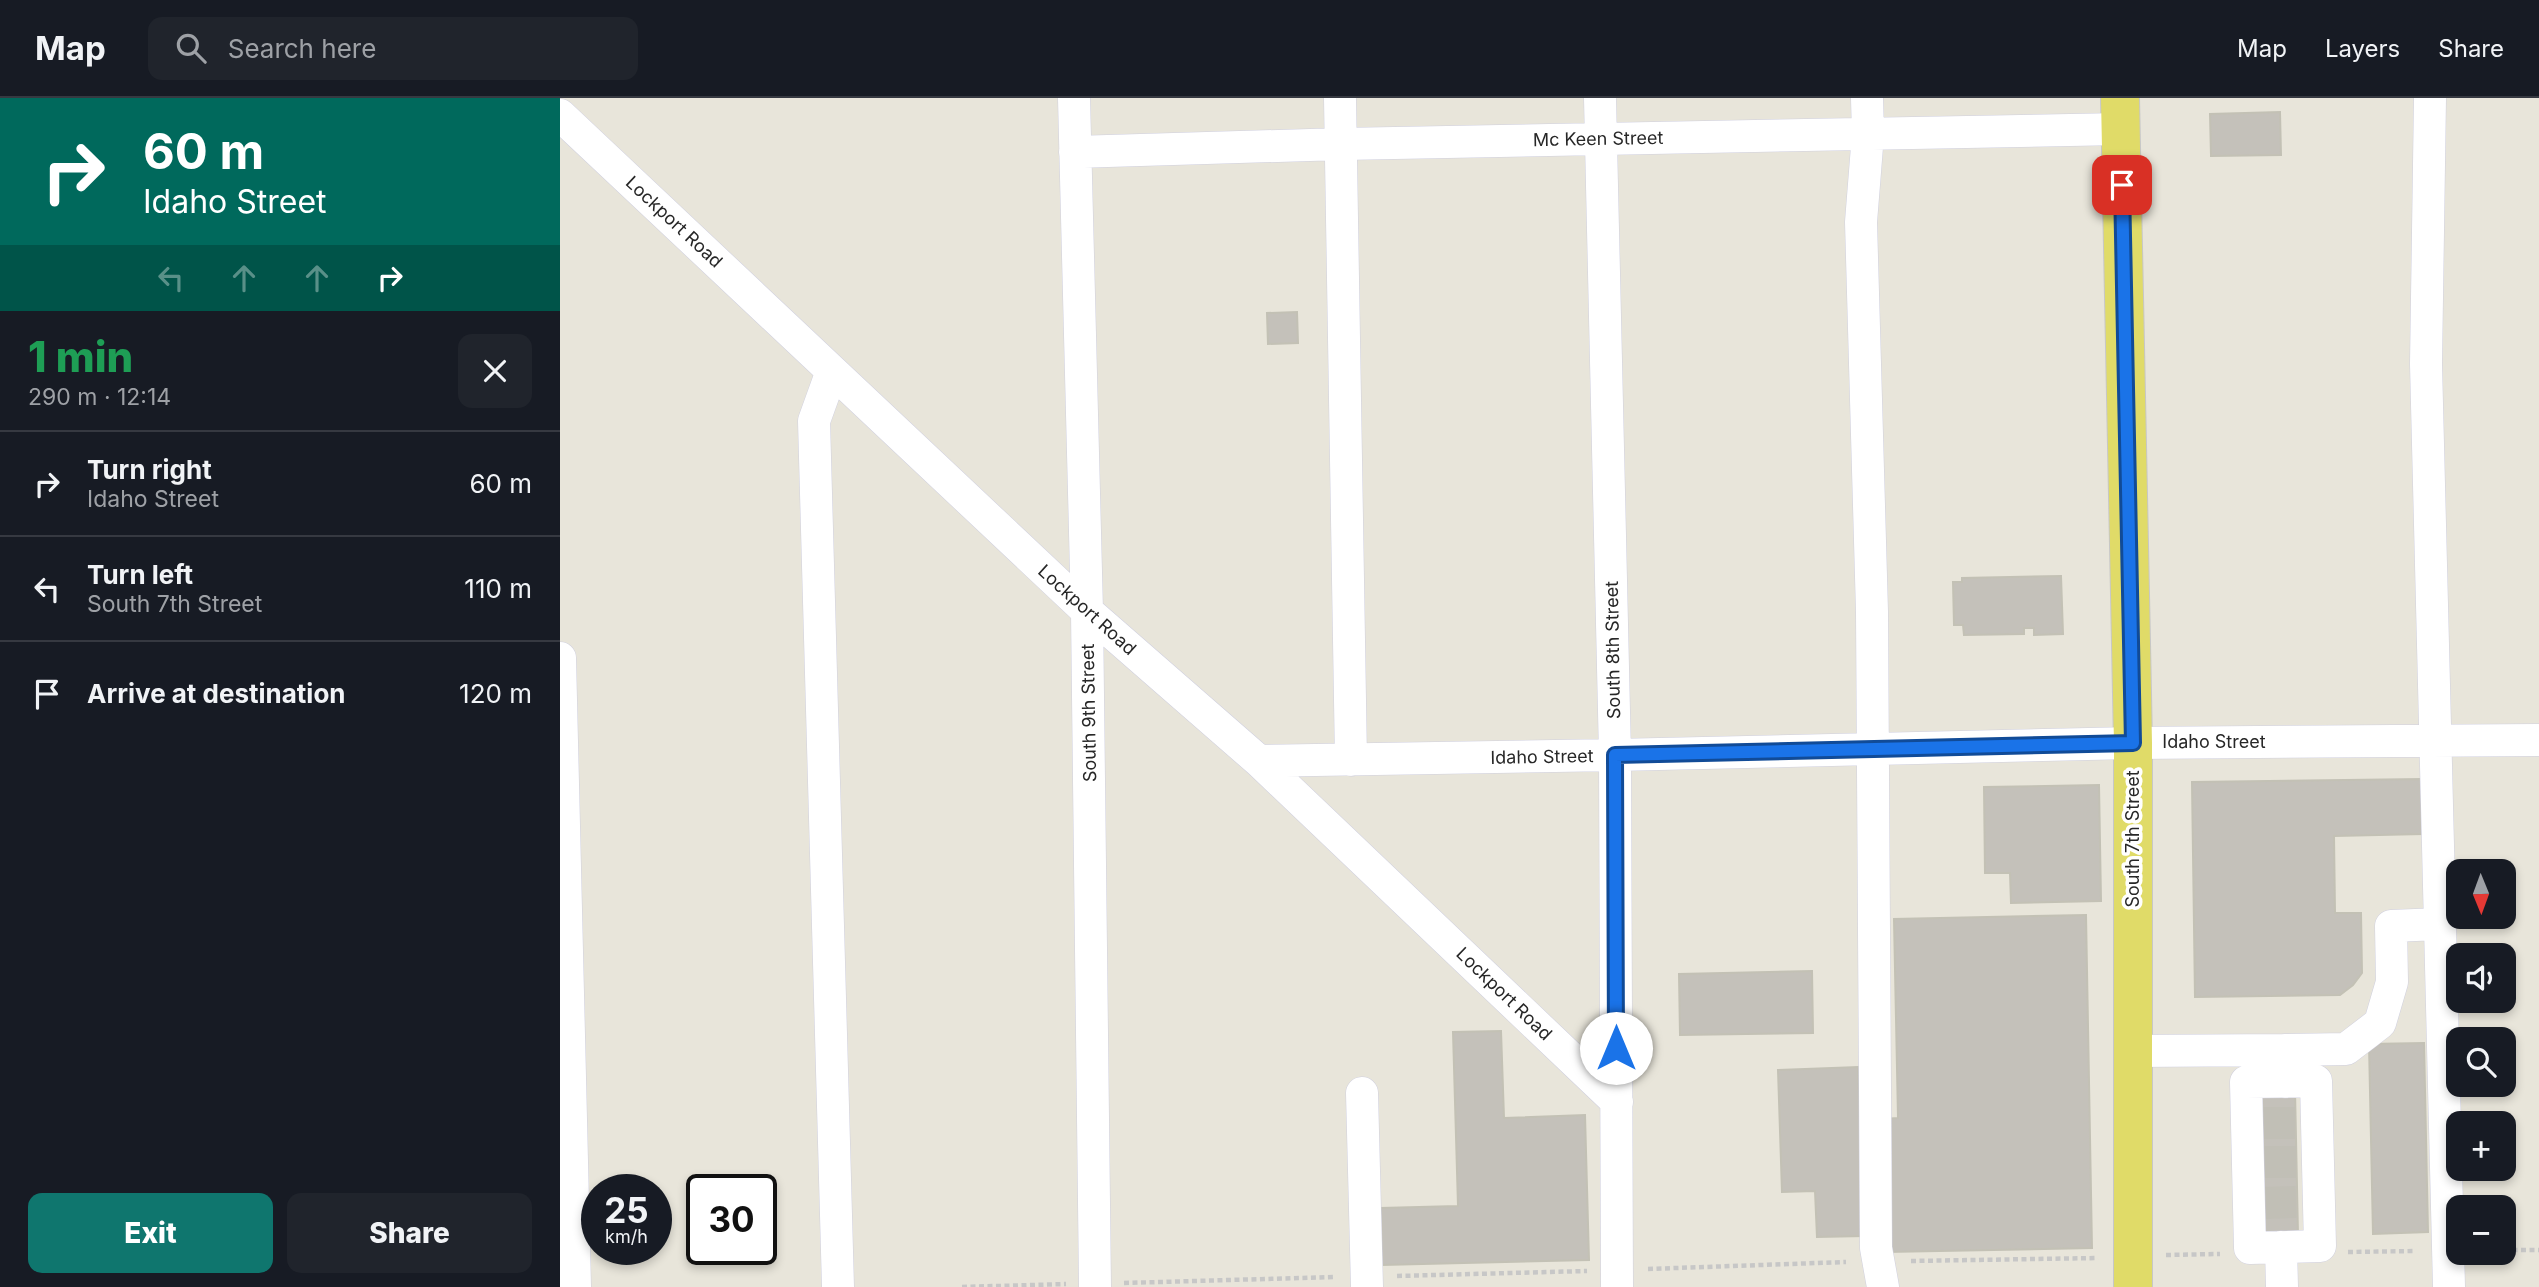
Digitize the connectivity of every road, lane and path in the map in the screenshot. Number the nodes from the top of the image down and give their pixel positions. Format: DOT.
graph roads {
  1 [pos="1074,98"];
  2 [pos="1340,98"];
  3 [pos="1600,98"];
  4 [pos="1867,98"];
  5 [pos="2430,98"];
  6 [pos="2121,114"];
  7 [pos="560,115"];
  8 [pos="1868,134"];
  9 [pos="1601,139"];
  10 [pos="1342,144"];
  11 [pos="1074,152"];
  12 [pos="832,371"];
  13 [pos="1087,611"];
  14 [pos="560,658"];
  15 [pos="2539,740"];
  16 [pos="2435,741"];
  17 [pos="2133,743"];
  18 [pos="1874,749"];
  19 [pos="1615,755"];
  20 [pos="1351,760"];
  21 [pos="1259,761"];
  22 [pos="2440,924"];
  23 [pos="2285,1050"];
  24 [pos="2133,1051"];
  25 [pos="2285,1082"];
  26 [pos="1362,1093"];
  27 [pos="1617,1102"];
  28 [pos="2447,1195"];
  29 [pos="2281,1247"];
  30 [pos="2516,1250"];
  31 [pos="2539,1250"];
  32 [pos="2446,1251"];
  33 [pos="2336,1252"];
  34 [pos="2229,1254"];
  35 [pos="2448,1265"];
  36 [pos="2133,1271"];
  37 [pos="1881,1274"];
  38 [pos="1617,1279"];
  39 [pos="1367,1282"];
  40 [pos="1095,1286"];
  41 [pos="575,1287"];
  42 [pos="838,1287"];
  43 [pos="962,1287"];
  44 [pos="2282,1287"];
  45 [pos="2449,1287"];
  1 -- 11 [label="street, South 9th Street"];
  2 -- 10 [label="street"];
  3 -- 9 [label="street, South 8th Street"];
  4 -- 8 [label="street"];
  5 -- 16 [label="street"];
  6 -- 8 [label="street, Mc Keen Street"];
  6 -- 17 [label="main road, South 7th Street"];
  7 -- 12 [label="street, Lockport Road"];
  8 -- 9 [label="street, Mc Keen Street"];
  8 -- 18 [label="street"];
  9 -- 10 [label="street, Mc Keen Street"];
  9 -- 19 [label="street, South 8th Street"];
  10 -- 11 [label="street, Mc Keen Street"];
  10 -- 20 [label="street"];
  11 -- 13 [label="street, South 9th Street"];
  12 -- 13 [label="street, Lockport Road"];
  12 -- 42 [label="street"];
  13 -- 21 [label="street, Lockport Road"];
  13 -- 40 [label="street, South 9th Street"];
  14 -- 41 [label="street"];
  15 -- 16 [label="street, Idaho Street"];
  16 -- 17 [label="street, Idaho Street"];
  16 -- 22 [label="street"];
  17 -- 18 [label="street, Idaho Street"];
  17 -- 24 [label="main road, South 7th Street"];
  18 -- 19 [label="street, Idaho Street"];
  18 -- 37 [label="street"];
  19 -- 20 [label="street, Idaho Street"];
  19 -- 27 [label="street, South 8th Street"];
  20 -- 21 [label="street, Idaho Street"];
  21 -- 27 [label="street, Lockport Road"];
  22 -- 23 [label="street"];
  22 -- 28 [label="street"];
  23 -- 24 [label="street"];
  23 -- 25 [label="street"];
  24 -- 36 [label="main road, South 7th Street"];
  25 -- 29 [label="street"];
  25 -- 29 [label="street"];
  26 -- 39 [label="street"];
  27 -- 38 [label="street, South 8th Street"];
  29 -- 44 [label="street"];
  30 -- 31 [label="path"];
  32 -- 33 [label="path"];
  34 -- 36 [label="path"];
  35 -- 45 [label="street"];
  36 -- 37 [label="path"];
  37 -- 38 [label="path"];
  38 -- 39 [label="path"];
  39 -- 40 [label="path"];
  40 -- 43 [label="path"];
}
